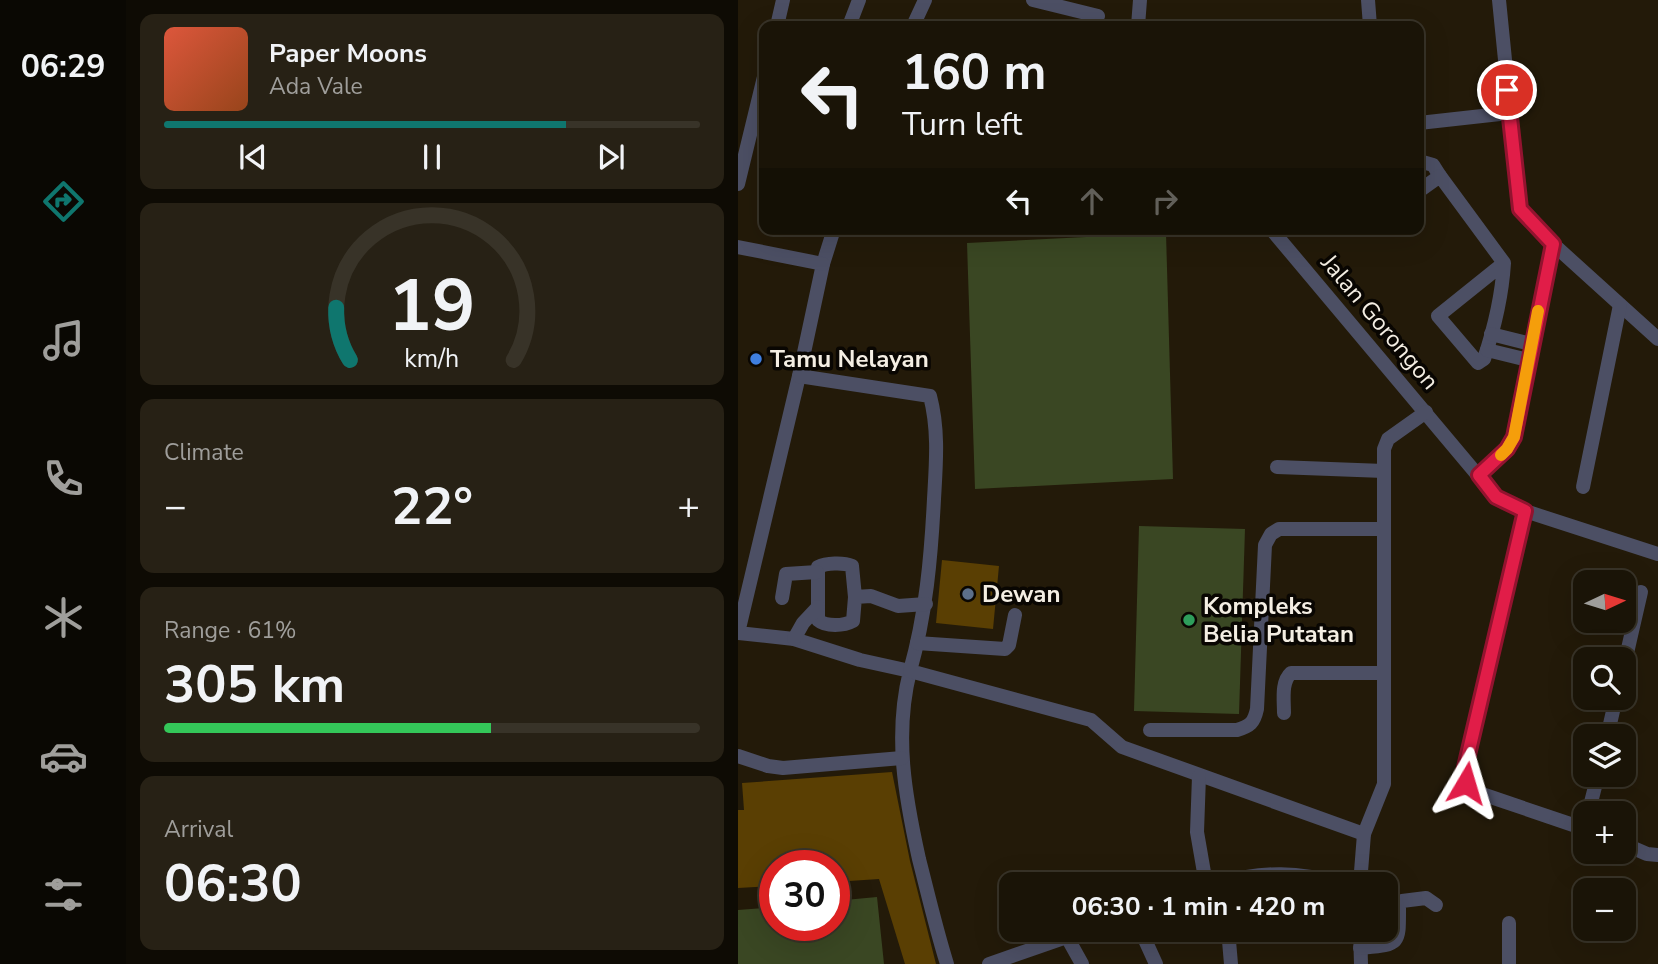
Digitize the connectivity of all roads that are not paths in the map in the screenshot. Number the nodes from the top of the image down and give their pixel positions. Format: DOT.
graph roads {
  1 [pos="783,0"];
  2 [pos="859,0"];
  3 [pos="925,0"];
  4 [pos="1033,0"];
  5 [pos="1140,0"];
  6 [pos="1368,0"];
  7 [pos="1499,0"];
  8 [pos="1098,16"];
  9 [pos="778,21"];
  10 [pos="851,21"];
  11 [pos="915,21"];
  12 [pos="1138,21"];
  13 [pos="1370,21"];
  14 [pos="759,98"];
  15 [pos="1509,113"];
  16 [pos="1424,122"];
  17 [pos="1424,163"];
  18 [pos="1440,176"];
  19 [pos="738,184"];
  20 [pos="1424,187"];
  21 [pos="832,235"];
  22 [pos="1276,235"];
  23 [pos="1553,244"];
  24 [pos="738,247"];
  25 [pos="1504,263"];
  26 [pos="823,264"];
  27 [pos="1620,305"];
  28 [pos="1491,334"];
  29 [pos="1657,339"];
  30 [pos="1531,344"];
  31 [pos="1487,350"];
  32 [pos="1528,360"];
  33 [pos="799,376"];
  34 [pos="1426,412"];
  35 [pos="1278,467"];
  36 [pos="1384,471"];
  37 [pos="1479,475"];
  38 [pos="1583,487"];
  39 [pos="1525,511"];
  40 [pos="1384,529"];
  41 [pos="1657,554"];
  42 [pos="817,572"];
  43 [pos="1641,592"];
  44 [pos="855,597"];
  45 [pos="782,598"];
  46 [pos="925,604"];
  47 [pos="818,607"];
  48 [pos="1015,615"];
  49 [pos="738,633"];
  50 [pos="795,639"];
  51 [pos="917,643"];
  52 [pos="1628,647"];
  53 [pos="910,671"];
  54 [pos="1383,673"];
  55 [pos="1284,713"];
  56 [pos="1150,730"];
  57 [pos="738,757"];
  58 [pos="902,758"];
  59 [pos="1199,776"];
  60 [pos="1573,825"];
  61 [pos="1364,834"];
  62 [pos="1636,848"];
  63 [pos="1657,855"];
  64 [pos="1204,872"];
  65 [pos="1361,872"];
  66 [pos="1436,905"];
  67 [pos="1509,923"];
  68 [pos="1053,942"];
  69 [pos="1070,942"];
  70 [pos="1146,942"];
  71 [pos="1229,942"];
  72 [pos="1360,942"];
  73 [pos="1360,948"];
  74 [pos="947,964"];
  75 [pos="989,964"];
  76 [pos="1082,964"];
  77 [pos="1156,964"];
  78 [pos="1231,964"];
  79 [pos="1362,964"];
  80 [pos="1509,964"];
  1 -- 9 [label="street"];
  2 -- 10 [label="street"];
  3 -- 11 [label="street"];
  4 -- 8 [label="street"];
  5 -- 12 [label="street"];
  6 -- 13 [label="street"];
  7 -- 15 [label="street"];
  14 -- 19 [label="street"];
  15 -- 16 [label="street"];
  15 -- 23 [label="street"];
  17 -- 18 [label="street"];
  18 -- 20 [label="street"];
  18 -- 25 [label="street"];
  21 -- 26 [label="street"];
  22 -- 34 [label="street, Jalan Gorongon"];
  23 -- 27 [label="street"];
  23 -- 30 [label="street"];
  24 -- 26 [label="street"];
  25 -- 28 [label="street"];
  25 -- 31 [label="street"];
  26 -- 33 [label="street"];
  27 -- 29 [label="street"];
  27 -- 38 [label="street"];
  28 -- 30 [label="street"];
  28 -- 31 [label="street"];
  30 -- 32 [label="street"];
  31 -- 32 [label="street"];
  32 -- 37 [label="street"];
  33 -- 46 [label="street"];
  33 -- 49 [label="street"];
  34 -- 36 [label="street"];
  34 -- 37 [label="street, Jalan Gorongon"];
  35 -- 36 [label="street"];
  36 -- 40 [label="street"];
  37 -- 39 [label="street, Jalan Gorongon"];
  39 -- 41 [label="street, Jalan Gorongon"];
  39 -- 60 [label="street"];
  40 -- 54 [label="street"];
  40 -- 56 [label="street"];
  42 -- 44 [label="street"];
  42 -- 45 [label="street"];
  42 -- 47 [label="street"];
  43 -- 52 [label="street"];
  44 -- 46 [label="street"];
  44 -- 47 [label="street"];
  46 -- 51 [label="street"];
  47 -- 50 [label="street"];
  48 -- 51 [label="street"];
  49 -- 50 [label="street"];
  50 -- 53 [label="street"];
  51 -- 53 [label="street"];
  53 -- 58 [label="street"];
  53 -- 59 [label="street"];
  54 -- 55 [label="street"];
  54 -- 61 [label="street"];
  57 -- 58 [label="street"];
  58 -- 74 [label="street"];
  59 -- 61 [label="street"];
  59 -- 64 [label="street"];
  61 -- 65 [label="street"];
  62 -- 63 [label="street"];
  66 -- 73 [label="street"];
  67 -- 80 [label="street"];
  68 -- 75 [label="street"];
  69 -- 76 [label="street"];
  70 -- 77 [label="street"];
  71 -- 78 [label="street"];
  72 -- 73 [label="street"];
  73 -- 79 [label="street"];
}
